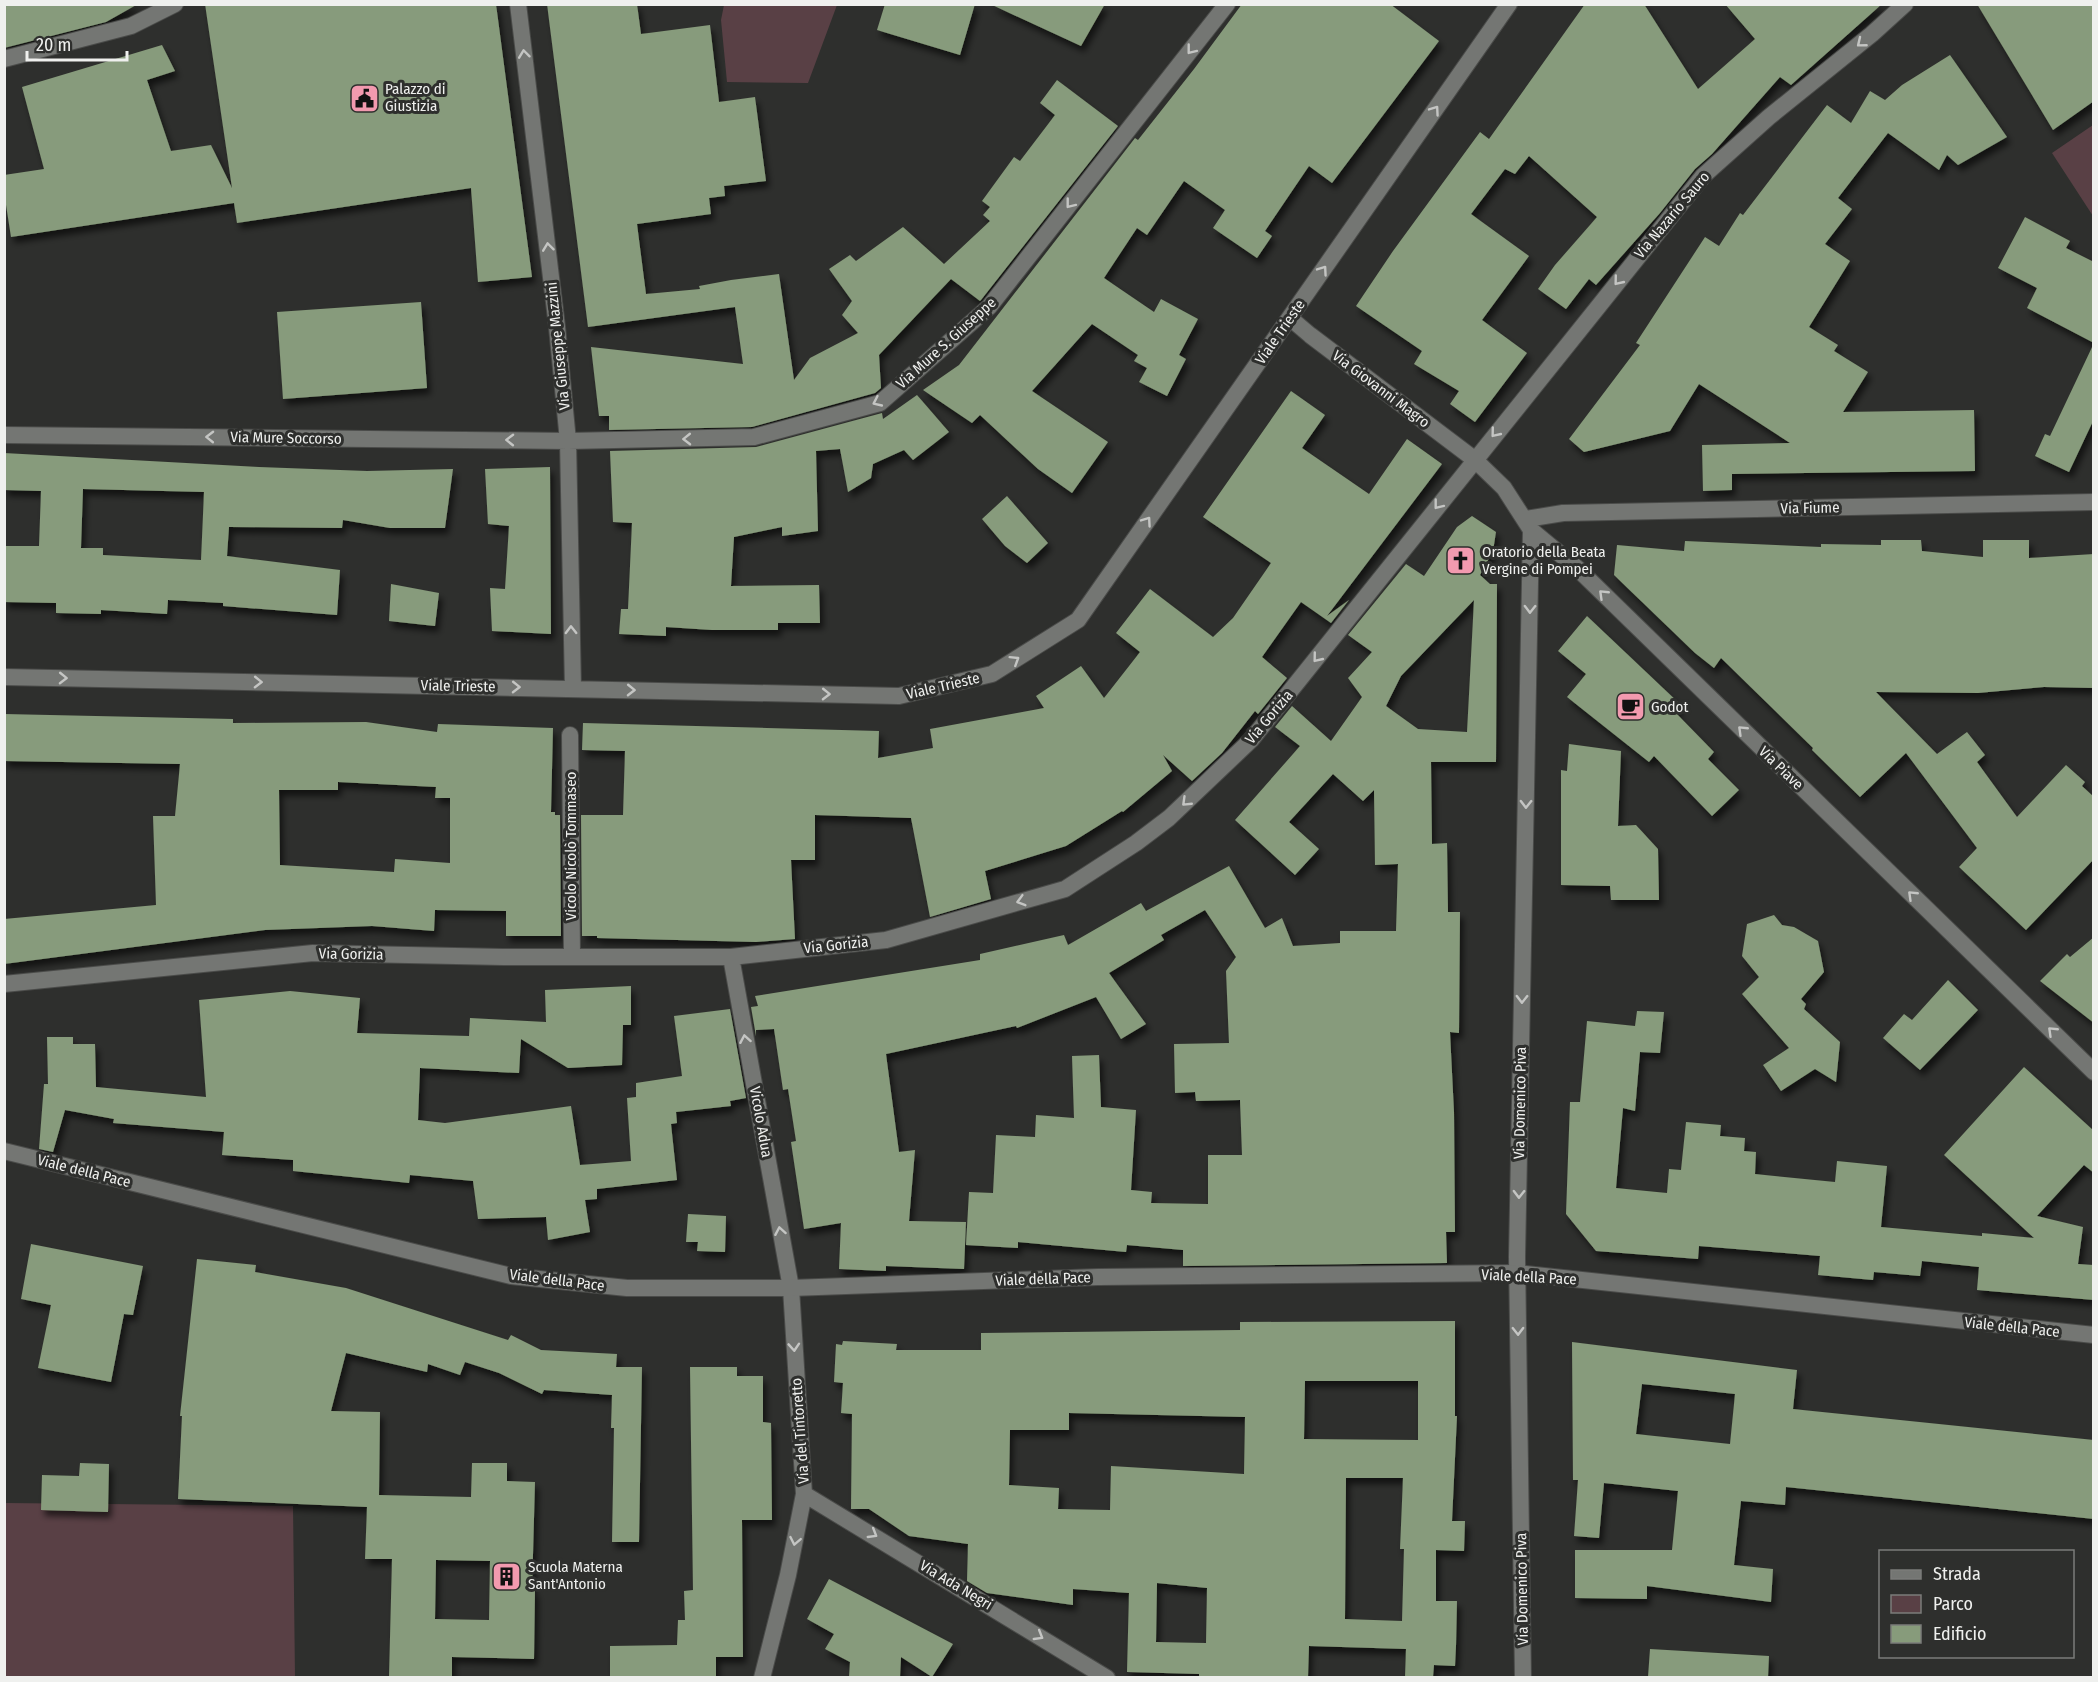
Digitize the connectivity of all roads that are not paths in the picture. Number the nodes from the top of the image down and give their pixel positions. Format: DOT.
graph roads {
  1 [pos="175,4"];
  2 [pos="518,4"];
  3 [pos="1227,4"];
  4 [pos="1509,4"];
  5 [pos="1905,4"];
  6 [pos="4,59"];
  7 [pos="1290,318"];
  8 [pos="4,435"];
  9 [pos="568,441"];
  10 [pos="1474,459"];
  11 [pos="2094,502"];
  12 [pos="1529,524"];
  13 [pos="4,677"];
  14 [pos="573,689"];
  15 [pos="570,735"];
  16 [pos="572,956"];
  17 [pos="730,957"];
  18 [pos="4,984"];
  19 [pos="2094,1072"];
  20 [pos="4,1151"];
  21 [pos="1517,1273"];
  22 [pos="791,1288"];
  23 [pos="2094,1335"];
  24 [pos="804,1494"];
  25 [pos="762,1677"];
  26 [pos="1107,1677"];
  27 [pos="1523,1677"];
  1 -- 6 [label="street"];
  9 -- 2 [label="street, Via Giuseppe Mazzini, one-way"];
  3 -- 9 [label="street, Via Mure S. Giuseppe, one-way"];
  7 -- 4 [label="street, Viale Trieste, one-way"];
  5 -- 10 [label="street, Via Nazario Sauro, one-way"];
  7 -- 10 [label="street, Via Giovanni Magro"];
  14 -- 7 [label="street, Viale Trieste, one-way"];
  9 -- 8 [label="street, Via Mure Soccorso, one-way"];
  14 -- 9 [label="street, Via Giuseppe Mazzini, one-way"];
  10 -- 12 [label="street, Via Piave"];
  10 -- 17 [label="street, Via Gorizia, one-way"];
  11 -- 12 [label="street, Via Fiume"];
  19 -- 12 [label="street, Via Piave, one-way"];
  12 -- 21 [label="street, Via Domenico Piva, one-way"];
  13 -- 14 [label="street, Viale Trieste, one-way"];
  15 -- 16 [label="street, Vicolo Nicolò Tommaseo"];
  16 -- 17 [label="street, Via Gorizia"];
  16 -- 18 [label="street, Via Gorizia"];
  22 -- 17 [label="street, Vicolo Adua, one-way"];
  20 -- 22 [label="street, Viale della Pace"];
  21 -- 22 [label="street, Viale della Pace"];
  21 -- 23 [label="street, Viale della Pace"];
  21 -- 27 [label="street, Via Domenico Piva, one-way"];
  22 -- 24 [label="street, Via del Tintoretto, one-way"];
  24 -- 25 [label="street, Via del Tintoretto, one-way"];
  24 -- 26 [label="street, Via Ada Negri, one-way"];
}
